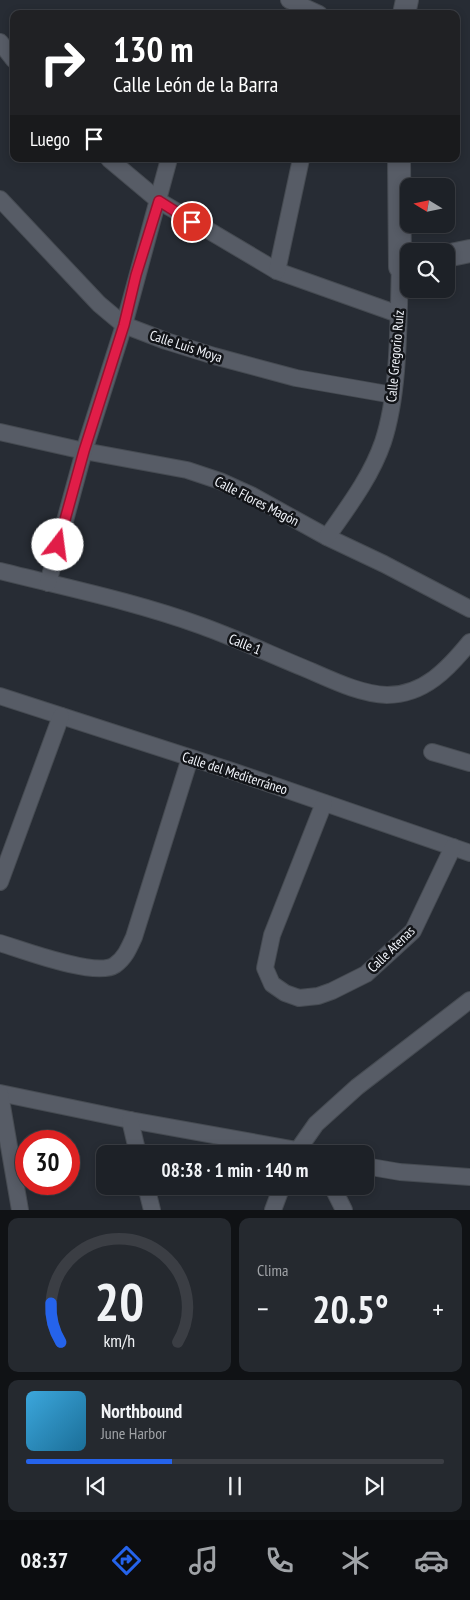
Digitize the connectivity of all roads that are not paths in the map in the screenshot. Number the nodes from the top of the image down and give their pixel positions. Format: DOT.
graph roads {
  1 [pos="289,0"];
  2 [pos="310,10"];
  3 [pos="0,42"];
  4 [pos="10,55"];
  5 [pos="113,162"];
  6 [pos="168,162"];
  7 [pos="301,162"];
  8 [pos="399,162"];
  9 [pos="0,199"];
  10 [pos="159,201"];
  11 [pos="403,243"];
  12 [pos="470,251"];
  13 [pos="455,254"];
  14 [pos="277,271"];
  15 [pos="400,298"];
  16 [pos="398,314"];
  17 [pos="124,325"];
  18 [pos="392,395"];
  19 [pos="0,432"];
  20 [pos="84,451"];
  21 [pos="327,537"];
  22 [pos="0,571"];
  23 [pos="48,583"];
  24 [pos="470,609"];
  25 [pos="470,642"];
  26 [pos="0,696"];
  27 [pos="61,716"];
  28 [pos="432,752"];
  29 [pos="190,758"];
  30 [pos="470,763"];
  31 [pos="324,803"];
  32 [pos="453,847"];
  33 [pos="470,853"];
  34 [pos="0,882"];
  35 [pos="0,943"];
  36 [pos="470,1000"];
  37 [pos="0,1094"];
  38 [pos="130,1120"];
  39 [pos="136,1145"];
  40 [pos="263,1145"];
  41 [pos="304,1145"];
  42 [pos="374,1168"];
  43 [pos="470,1177"];
  44 [pos="148,1195"];
  45 [pos="279,1195"];
  46 [pos="336,1195"];
  47 [pos="20,1210"];
  48 [pos="152,1210"];
  49 [pos="273,1210"];
  50 [pos="344,1210"];
  1 -- 2 [label="street"];
  3 -- 4 [label="street"];
  5 -- 10 [label="street"];
  6 -- 10 [label="street"];
  7 -- 14 [label="street"];
  8 -- 11 [label="street, Calle Gregorio Ruíz"];
  9 -- 17 [label="street, Calle Luis Moya"];
  10 -- 14 [label="street"];
  10 -- 17 [label="street"];
  12 -- 13 [label="street"];
  14 -- 16 [label="street"];
  15 -- 16 [label="street, Calle Gregorio Ruíz"];
  16 -- 18 [label="street, Calle Gregorio Ruíz"];
  17 -- 18 [label="street, Calle Luis Moya"];
  17 -- 20 [label="street"];
  18 -- 21 [label="street, Calle Gregorio Ruíz"];
  19 -- 20 [label="street, Calle Flores Magón"];
  20 -- 21 [label="street, Calle Flores Magón"];
  20 -- 23 [label="street"];
  21 -- 24 [label="street, Calle Flores Magón"];
  22 -- 23 [label="street, Calle 1"];
  23 -- 25 [label="street, Calle 1"];
  26 -- 27 [label="street, Calle del Mediterráneo"];
  27 -- 29 [label="street, Calle del Mediterráneo"];
  27 -- 34 [label="street"];
  28 -- 30 [label="street"];
  29 -- 31 [label="street, Calle del Mediterráneo"];
  29 -- 35 [label="street"];
  31 -- 32 [label="street, Calle del Mediterráneo"];
  31 -- 32 [label="street, Calle Atenas"];
  32 -- 33 [label="street, Calle del Mediterráneo"];
  36 -- 41 [label="street"];
  37 -- 38 [label="street"];
  37 -- 47 [label="street"];
  38 -- 39 [label="street"];
  38 -- 40 [label="street"];
  42 -- 43 [label="street"];
  44 -- 48 [label="street"];
  45 -- 49 [label="street"];
  46 -- 50 [label="street"];
}
